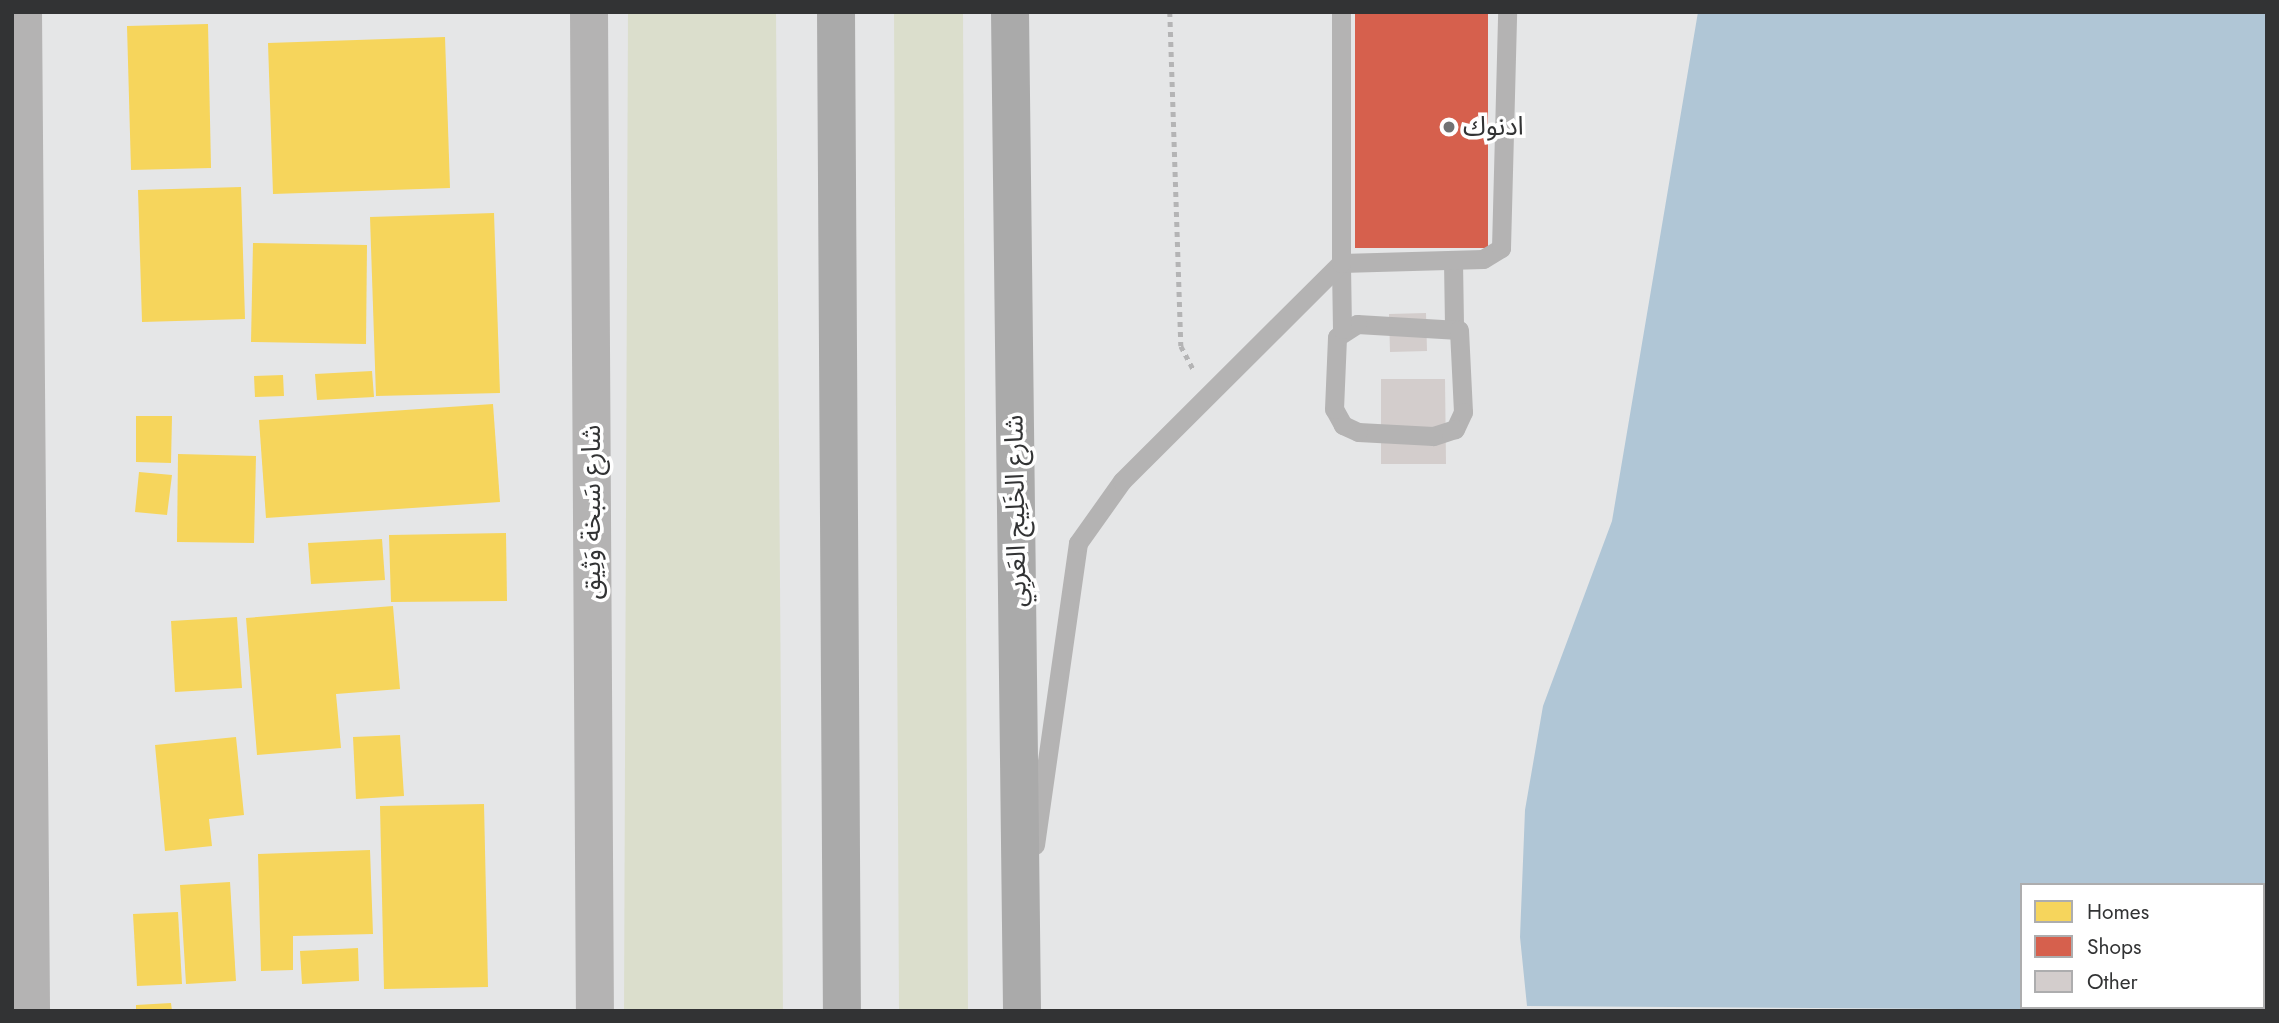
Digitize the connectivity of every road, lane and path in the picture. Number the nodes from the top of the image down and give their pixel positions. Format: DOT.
graph roads {
  1 [pos="23,12"];
  2 [pos="589,12"];
  3 [pos="836,12"];
  4 [pos="1010,12"];
  5 [pos="1170,12"];
  6 [pos="1341,12"];
  7 [pos="1507,12"];
  8 [pos="1453,261"];
  9 [pos="1341,263"];
  10 [pos="1454,327"];
  11 [pos="1342,329"];
  12 [pos="1197,377"];
  13 [pos="1021,943"];
  14 [pos="31,1011"];
  15 [pos="594,1011"];
  16 [pos="842,1011"];
  17 [pos="1022,1011"];
  1 -- 14 [label="street"];
  2 -- 15 [label="street, شارع سَبخة وَثِيق"];
  3 -- 16 [label="highway"];
  4 -- 13 [label="highway, شارع الخَلِيج العَربِي"];
  5 -- 12 [label="path"];
  6 -- 9 [label="lane"];
  7 -- 8 [label="lane"];
  8 -- 9 [label="lane"];
  8 -- 10 [label="lane"];
  9 -- 11 [label="lane"];
  9 -- 13 [label="lane"];
  10 -- 11 [label="lane"];
  10 -- 11 [label="lane"];
  13 -- 17 [label="highway, شارع الخَلِيج العَربِي"];
}
